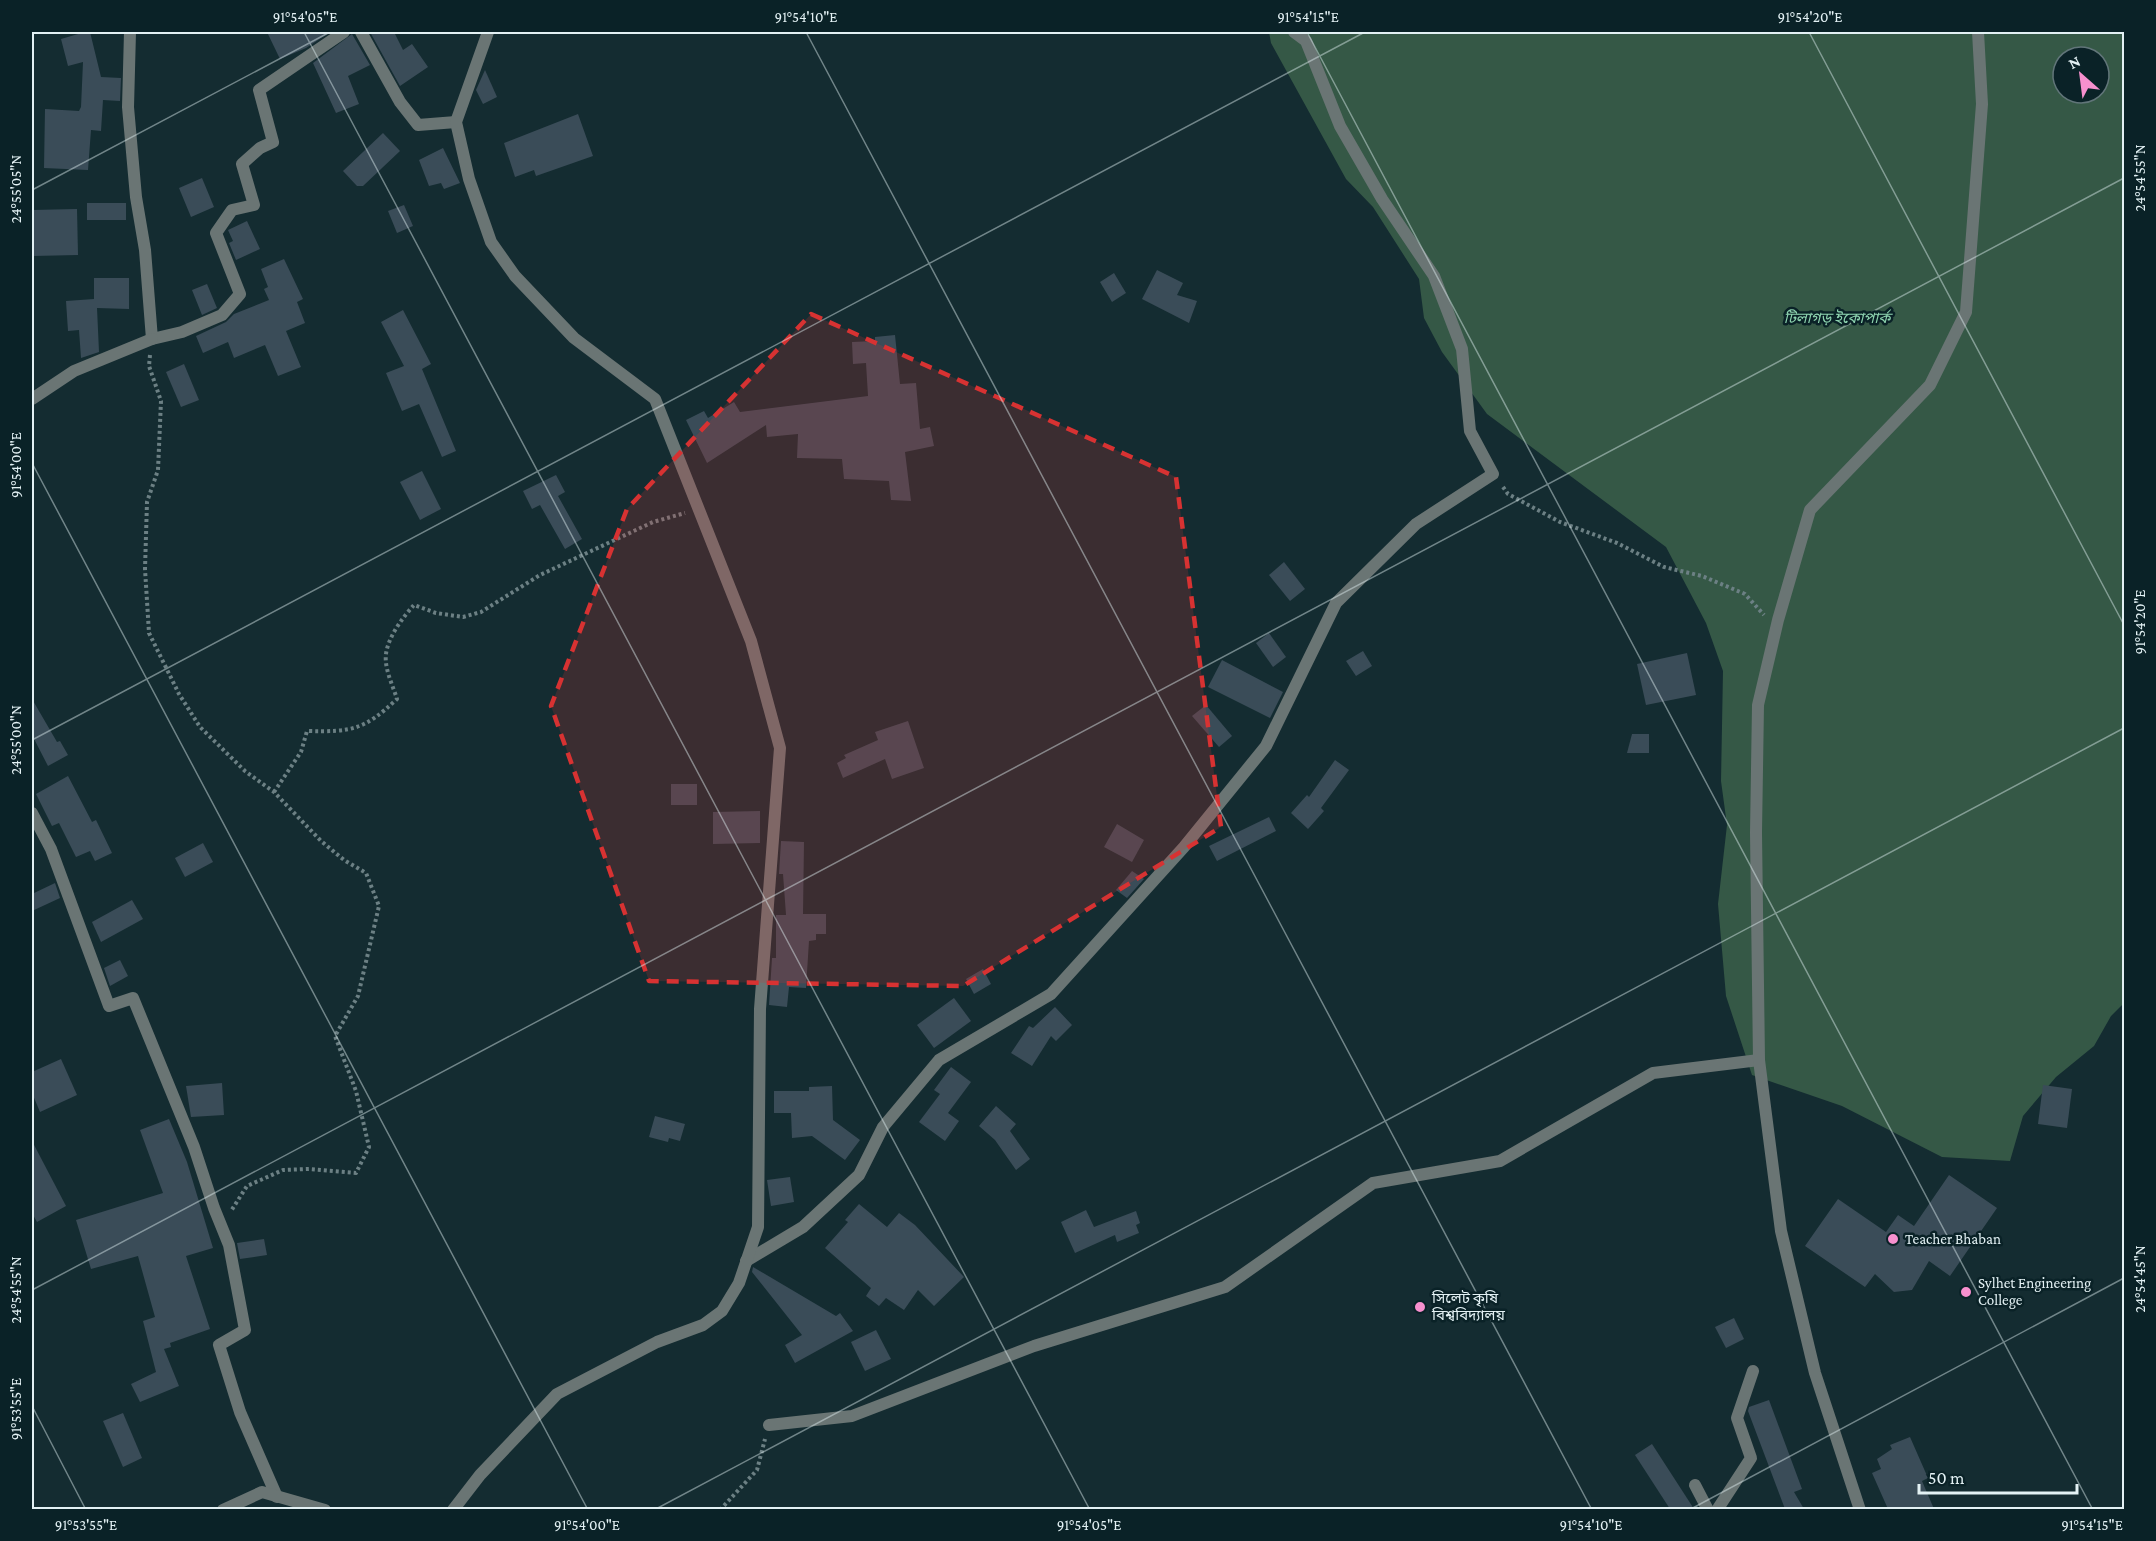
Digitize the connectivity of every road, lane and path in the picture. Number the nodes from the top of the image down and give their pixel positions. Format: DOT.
graph roads {
  1 [pos="130,32"];
  2 [pos="344,32"];
  3 [pos="361,32"];
  4 [pos="488,32"];
  5 [pos="1294,32"];
  6 [pos="1978,32"];
  7 [pos="456,122"];
  8 [pos="152,339"];
  9 [pos="32,399"];
  10 [pos="1493,474"];
  11 [pos="700,508"];
  12 [pos="1776,628"];
  13 [pos="274,792"];
  14 [pos="33,821"];
  15 [pos="1759,1060"];
  16 [pos="229,1245"];
  17 [pos="746,1261"];
  18 [pos="1753,1371"];
  19 [pos="769,1425"];
  20 [pos="1695,1485"];
  21 [pos="277,1497"];
  22 [pos="223,1509"];
  23 [pos="325,1509"];
  24 [pos="453,1509"];
  25 [pos="720,1509"];
  26 [pos="1708,1509"];
  27 [pos="1717,1509"];
  28 [pos="1860,1509"];
  1 -- 8 [label="street"];
  2 -- 8 [label="street"];
  3 -- 7 [label="street"];
  4 -- 7 [label="street"];
  5 -- 10 [label="street"];
  6 -- 12 [label="street"];
  7 -- 11 [label="street"];
  8 -- 9 [label="street"];
  8 -- 13 [label="path"];
  10 -- 12 [label="path"];
  10 -- 17 [label="street"];
  11 -- 13 [label="path"];
  11 -- 17 [label="street"];
  12 -- 15 [label="street"];
  13 -- 16 [label="path"];
  14 -- 16 [label="street"];
  15 -- 19 [label="street"];
  15 -- 28 [label="street"];
  16 -- 21 [label="street"];
  17 -- 24 [label="street"];
  18 -- 27 [label="street"];
  19 -- 25 [label="path"];
  20 -- 26 [label="street"];
  21 -- 22 [label="street"];
  21 -- 23 [label="street"];
}
